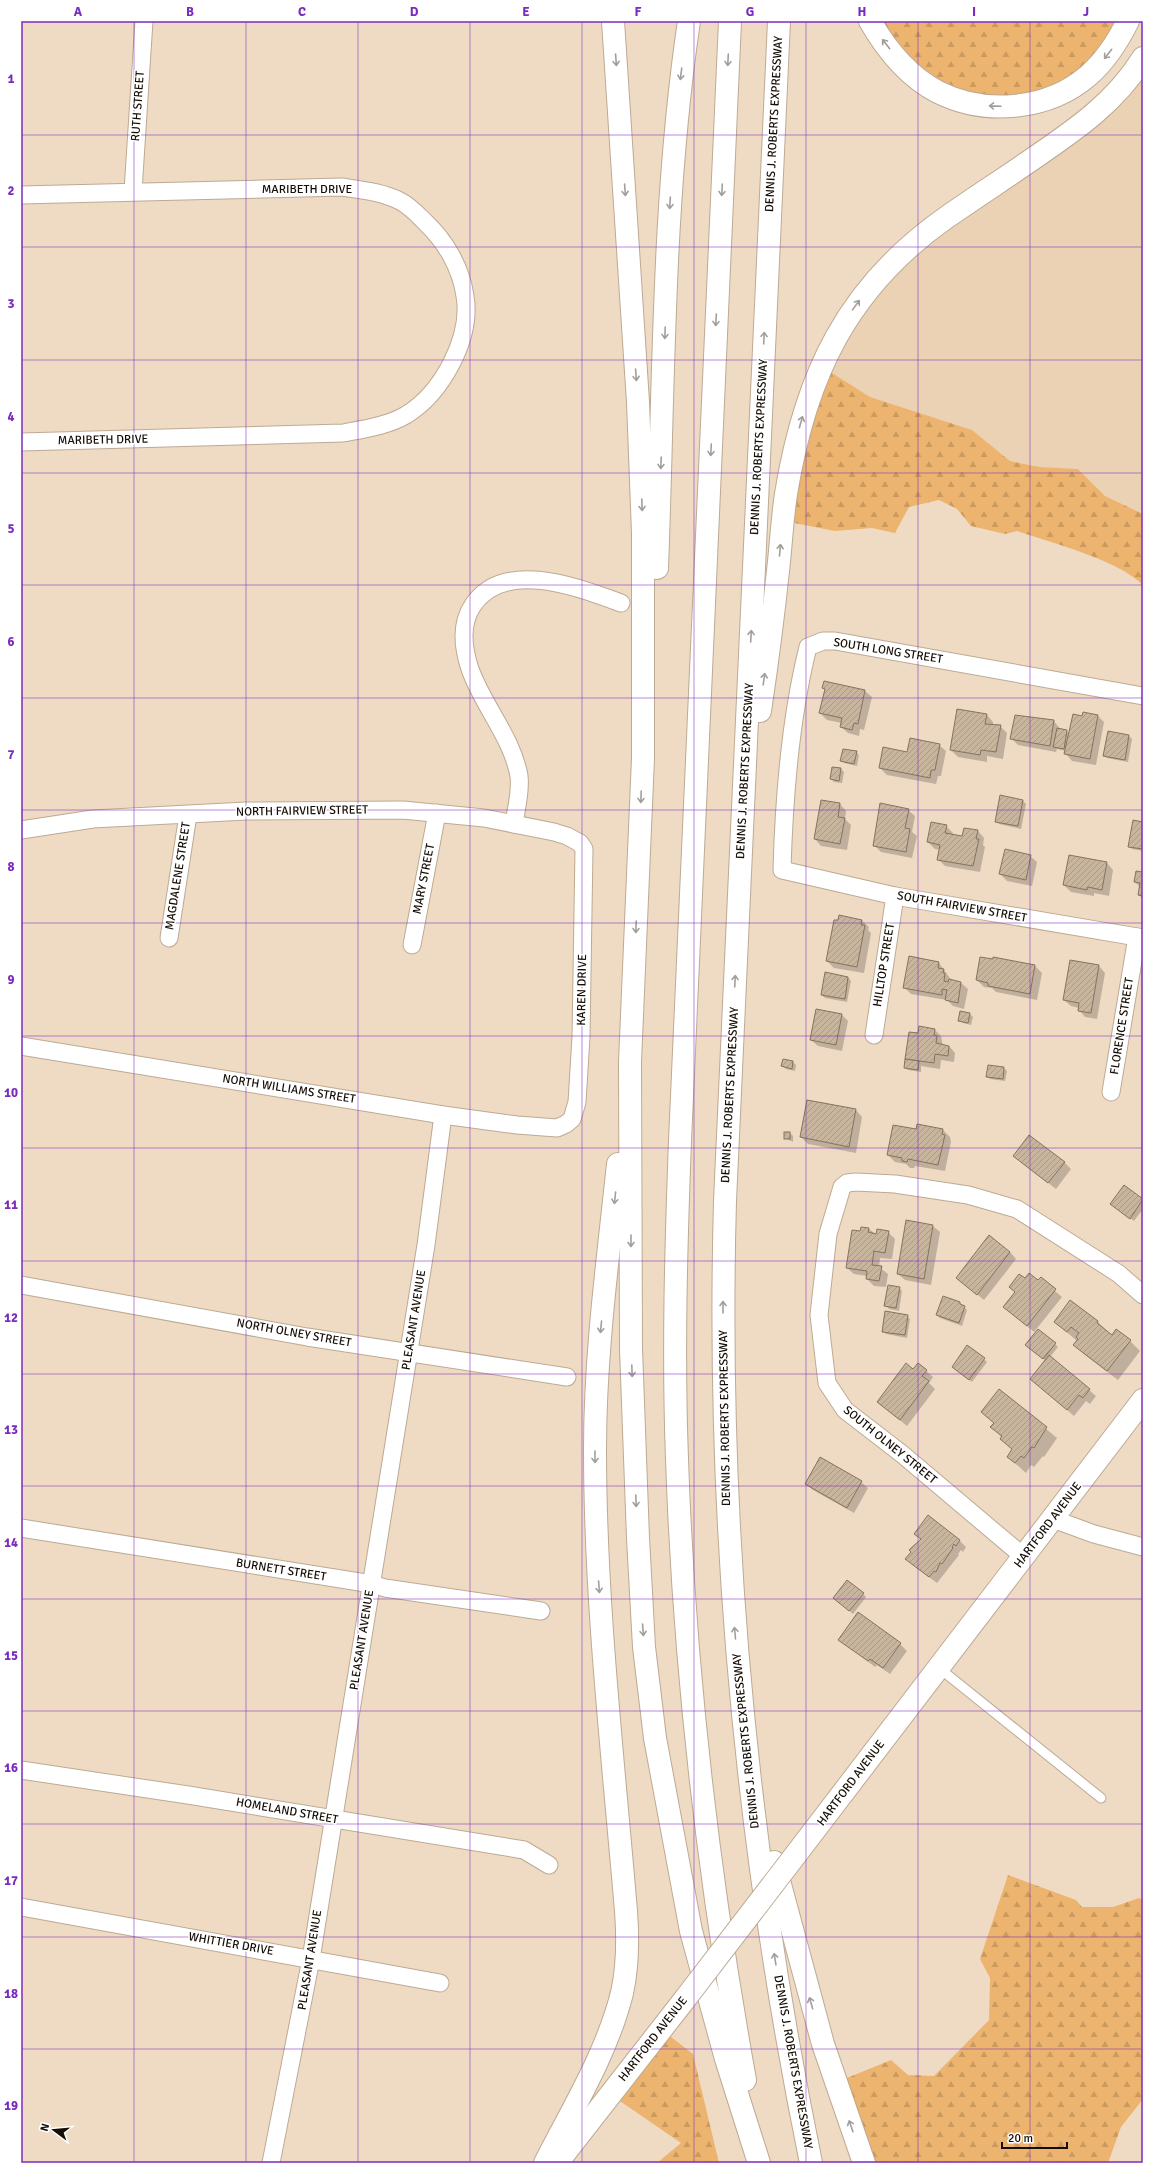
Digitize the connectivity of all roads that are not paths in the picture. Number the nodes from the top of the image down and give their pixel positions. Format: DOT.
graph roads {
  1 [pos="144,21"];
  2 [pos="613,21"];
  3 [pos="689,21"];
  4 [pos="730,21"];
  5 [pos="779,21"];
  6 [pos="870,21"];
  7 [pos="1128,21"];
  8 [pos="1143,58"];
  9 [pos="133,191"];
  10 [pos="21,195"];
  11 [pos="21,442"];
  12 [pos="621,603"];
  13 [pos="1143,696"];
  14 [pos="643,758"];
  15 [pos="437,813"];
  16 [pos="188,814"];
  17 [pos="514,824"];
  18 [pos="21,830"];
  19 [pos="580,843"];
  20 [pos="742,843"];
  21 [pos="782,870"];
  22 [pos="895,896"];
  23 [pos="1140,937"];
  24 [pos="169,938"];
  25 [pos="412,945"];
  26 [pos="874,1035"];
  27 [pos="21,1046"];
  28 [pos="630,1062"];
  29 [pos="1111,1092"];
  30 [pos="443,1115"];
  31 [pos="557,1128"];
  32 [pos="21,1285"];
  33 [pos="1143,1295"];
  34 [pos="408,1351"];
  35 [pos="567,1377"];
  36 [pos="1143,1400"];
  37 [pos="1053,1519"];
  38 [pos="21,1528"];
  39 [pos="1143,1547"];
  40 [pos="1024,1557"];
  41 [pos="372,1584"];
  42 [pos="541,1611"];
  43 [pos="939,1668"];
  44 [pos="747,1755"];
  45 [pos="21,1770"];
  46 [pos="1101,1798"];
  47 [pos="333,1819"];
  48 [pos="549,1865"];
  49 [pos="21,1907"];
  50 [pos="311,1959"];
  51 [pos="440,1983"];
  52 [pos="271,2163"];
  53 [pos="545,2163"];
  54 [pos="557,2163"];
  55 [pos="760,2163"];
  56 [pos="811,2163"];
  57 [pos="864,2163"];
  1 -- 9 [label="street, RUTH STREET"];
  2 -- 14 [label="main road, one-way"];
  3 -- 14 [label="main road, one-way"];
  4 -- 55 [label="main road, one-way"];
  20 -- 5 [label="main road, DENNIS J. ROBERTS EXPRESSWAY, one-way"];
  7 -- 6 [label="main road, one-way"];
  20 -- 8 [label="main road, one-way"];
  9 -- 10 [label="street, MARIBETH DRIVE"];
  9 -- 11 [label="street, MARIBETH DRIVE"];
  12 -- 17 [label="street"];
  13 -- 21 [label="street, SOUTH LONG STREET"];
  14 -- 28 [label="main road, one-way"];
  15 -- 16 [label="street, NORTH FAIRVIEW STREET"];
  15 -- 17 [label="street, NORTH FAIRVIEW STREET"];
  15 -- 25 [label="street, MARY STREET"];
  16 -- 18 [label="street, NORTH FAIRVIEW STREET"];
  16 -- 24 [label="street, MAGDALENE STREET"];
  17 -- 19 [label="street, NORTH FAIRVIEW STREET"];
  19 -- 31 [label="street, KAREN DRIVE"];
  44 -- 20 [label="main road, DENNIS J. ROBERTS EXPRESSWAY, one-way"];
  21 -- 22 [label="street, SOUTH FAIRVIEW STREET"];
  22 -- 23 [label="street, SOUTH FAIRVIEW STREET"];
  22 -- 26 [label="street, HILLTOP STREET"];
  23 -- 29 [label="street, FLORENCE STREET"];
  27 -- 30 [label="street, NORTH WILLIAMS STREET"];
  28 -- 53 [label="main road, one-way"];
  28 -- 55 [label="main road, one-way"];
  30 -- 31 [label="street, NORTH WILLIAMS STREET"];
  30 -- 34 [label="street, PLEASANT AVENUE"];
  32 -- 34 [label="street, NORTH OLNEY STREET"];
  33 -- 40 [label="street, SOUTH OLNEY STREET"];
  34 -- 35 [label="street, NORTH OLNEY STREET"];
  34 -- 41 [label="street, PLEASANT AVENUE"];
  36 -- 37 [label="main road, HARTFORD AVENUE"];
  37 -- 39 [label="street"];
  37 -- 40 [label="main road, HARTFORD AVENUE"];
  38 -- 41 [label="street, BURNETT STREET"];
  40 -- 43 [label="main road, HARTFORD AVENUE"];
  41 -- 42 [label="street, BURNETT STREET"];
  41 -- 47 [label="street, PLEASANT AVENUE"];
  43 -- 46 [label="lane"];
  43 -- 54 [label="main road, HARTFORD AVENUE, bridge"];
  56 -- 44 [label="main road, DENNIS J. ROBERTS EXPRESSWAY, one-way"];
  57 -- 44 [label="main road, one-way"];
  45 -- 47 [label="street, HOMELAND STREET"];
  47 -- 48 [label="street, HOMELAND STREET"];
  47 -- 50 [label="street, PLEASANT AVENUE"];
  49 -- 50 [label="street, WHITTIER DRIVE"];
  50 -- 51 [label="street, WHITTIER DRIVE"];
  50 -- 52 [label="street, PLEASANT AVENUE"];
}
